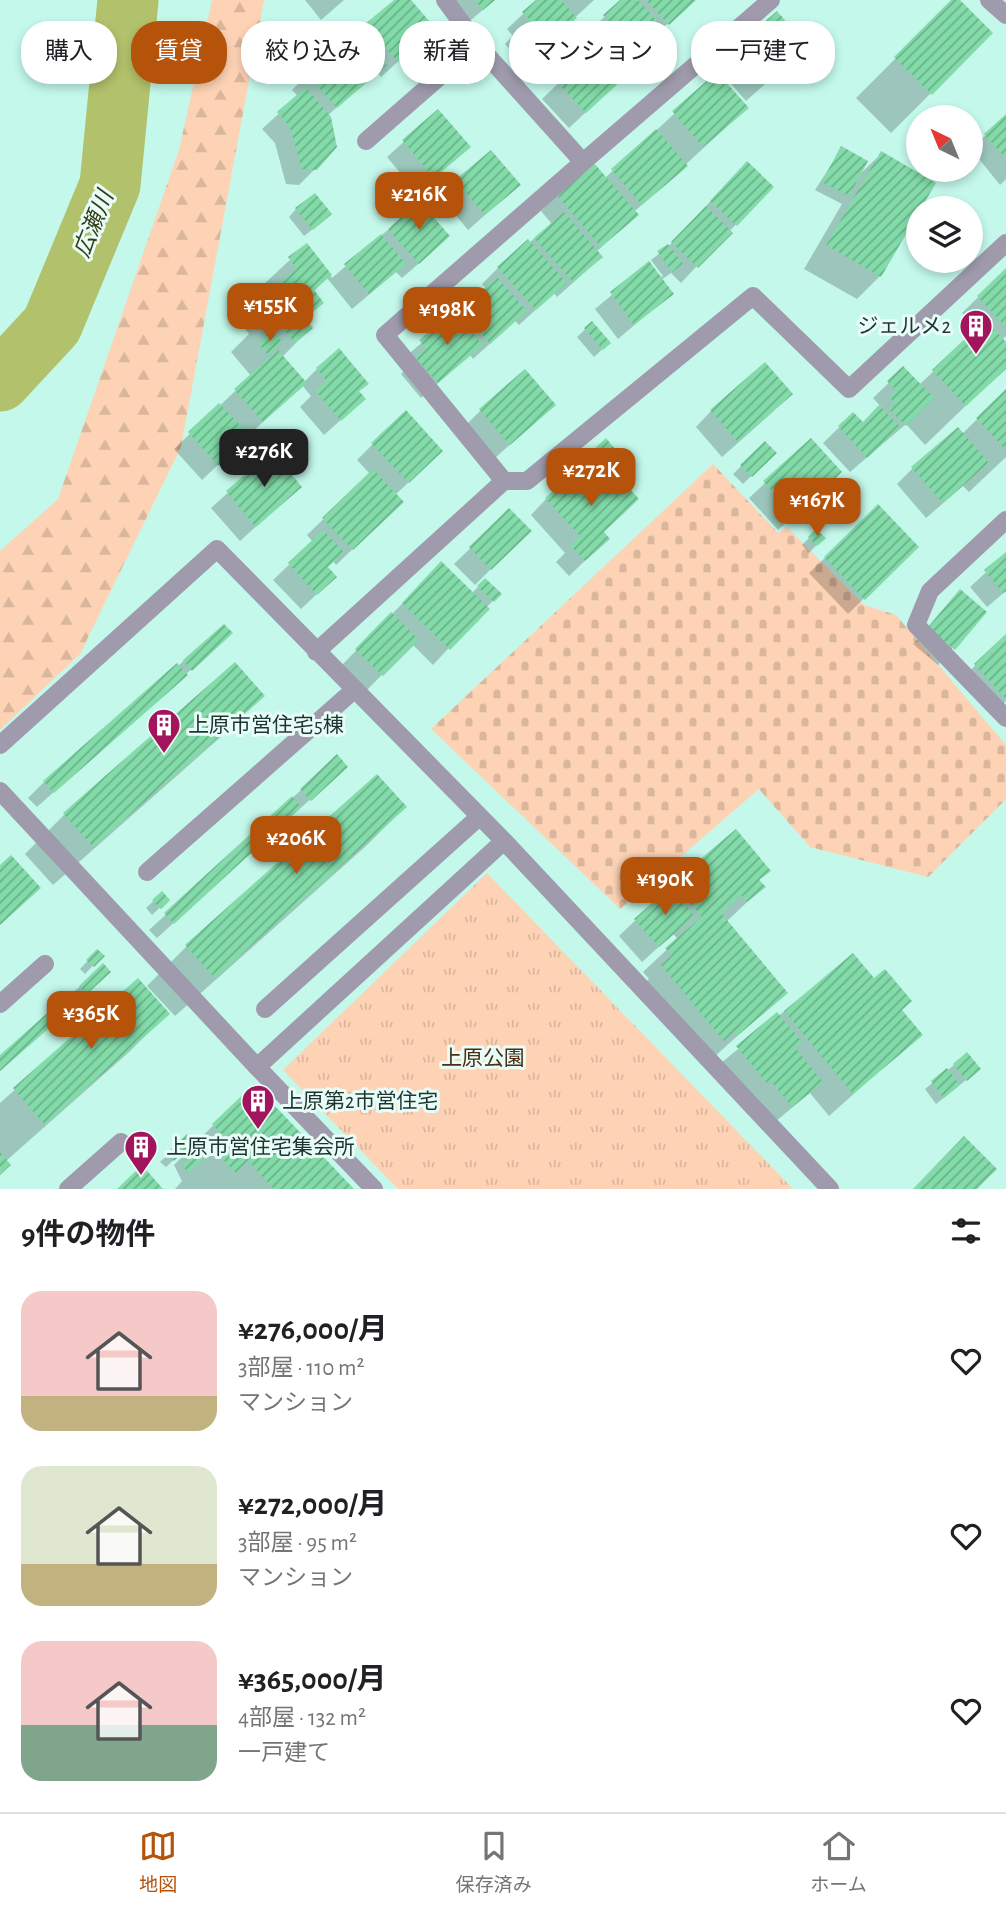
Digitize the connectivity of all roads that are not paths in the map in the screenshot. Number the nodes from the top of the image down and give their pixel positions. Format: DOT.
graph roads {
  1 [pos="445,0"];
  2 [pos="771,0"];
  3 [pos="989,0"];
  4 [pos="1006,15"];
  5 [pos="460,21"];
  6 [pos="495,64"];
  7 [pos="431,84"];
  8 [pos="366,141"];
  9 [pos="583,162"];
  10 [pos="1006,243"];
  11 [pos="504,481"];
  12 [pos="1006,520"];
  13 [pos="316,652"];
  14 [pos="354,690"];
  15 [pos="1006,718"];
  16 [pos="0,745"];
  17 [pos="0,791"];
  18 [pos="480,817"];
  19 [pos="504,841"];
  20 [pos="147,872"];
  21 [pos="45,964"];
  22 [pos="0,1004"];
  23 [pos="265,1009"];
  24 [pos="257,1067"];
  25 [pos="121,1142"];
  26 [pos="68,1189"];
  27 [pos="374,1189"];
  28 [pos="830,1189"];
  1 -- 5 [label="street"];
  2 -- 9 [label="street"];
  3 -- 4 [label="street"];
  6 -- 9 [label="street"];
  7 -- 8 [label="street"];
  9 -- 11 [label="street"];
  10 -- 11 [label="street"];
  11 -- 13 [label="street"];
  12 -- 15 [label="street"];
  13 -- 14 [label="street"];
  13 -- 16 [label="street"];
  14 -- 18 [label="street"];
  14 -- 20 [label="street"];
  17 -- 24 [label="street"];
  18 -- 19 [label="street"];
  18 -- 23 [label="street"];
  19 -- 24 [label="street"];
  19 -- 28 [label="street"];
  21 -- 22 [label="street"];
  24 -- 27 [label="street"];
  25 -- 26 [label="street"];
}
